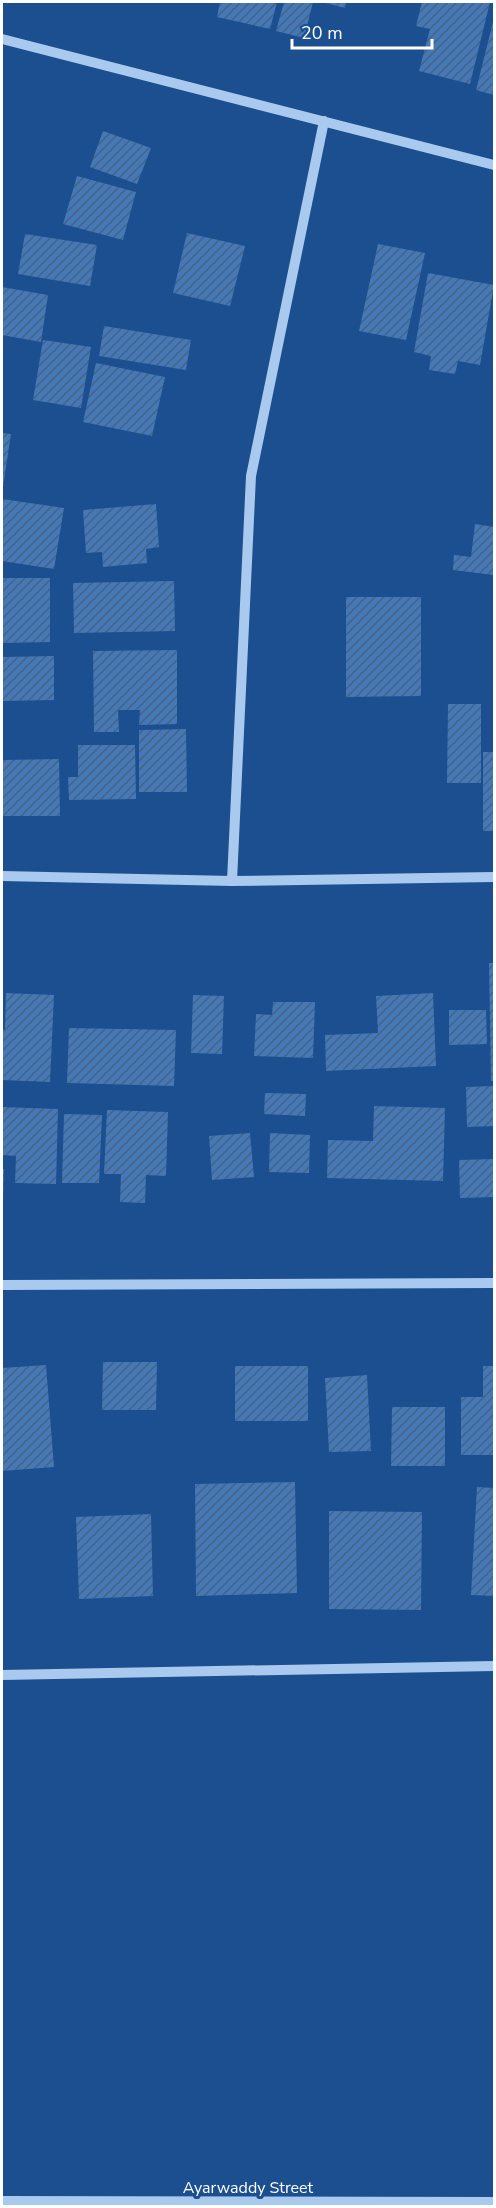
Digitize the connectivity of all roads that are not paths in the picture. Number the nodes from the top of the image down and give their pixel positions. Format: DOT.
graph roads {
  1 [pos="2,39"];
  2 [pos="324,121"];
  3 [pos="495,165"];
  4 [pos="2,876"];
  5 [pos="495,877"];
  6 [pos="232,881"];
  7 [pos="495,1283"];
  8 [pos="2,1285"];
  9 [pos="495,1666"];
  10 [pos="2,1675"];
  11 [pos="2,2201"];
  12 [pos="495,2202"];
  1 -- 2 [label="street"];
  2 -- 3 [label="street"];
  2 -- 6 [label="street"];
  4 -- 6 [label="street"];
  5 -- 6 [label="street"];
  7 -- 8 [label="street"];
  9 -- 10 [label="street"];
  11 -- 12 [label="street, Ayarwaddy Street"];
}
